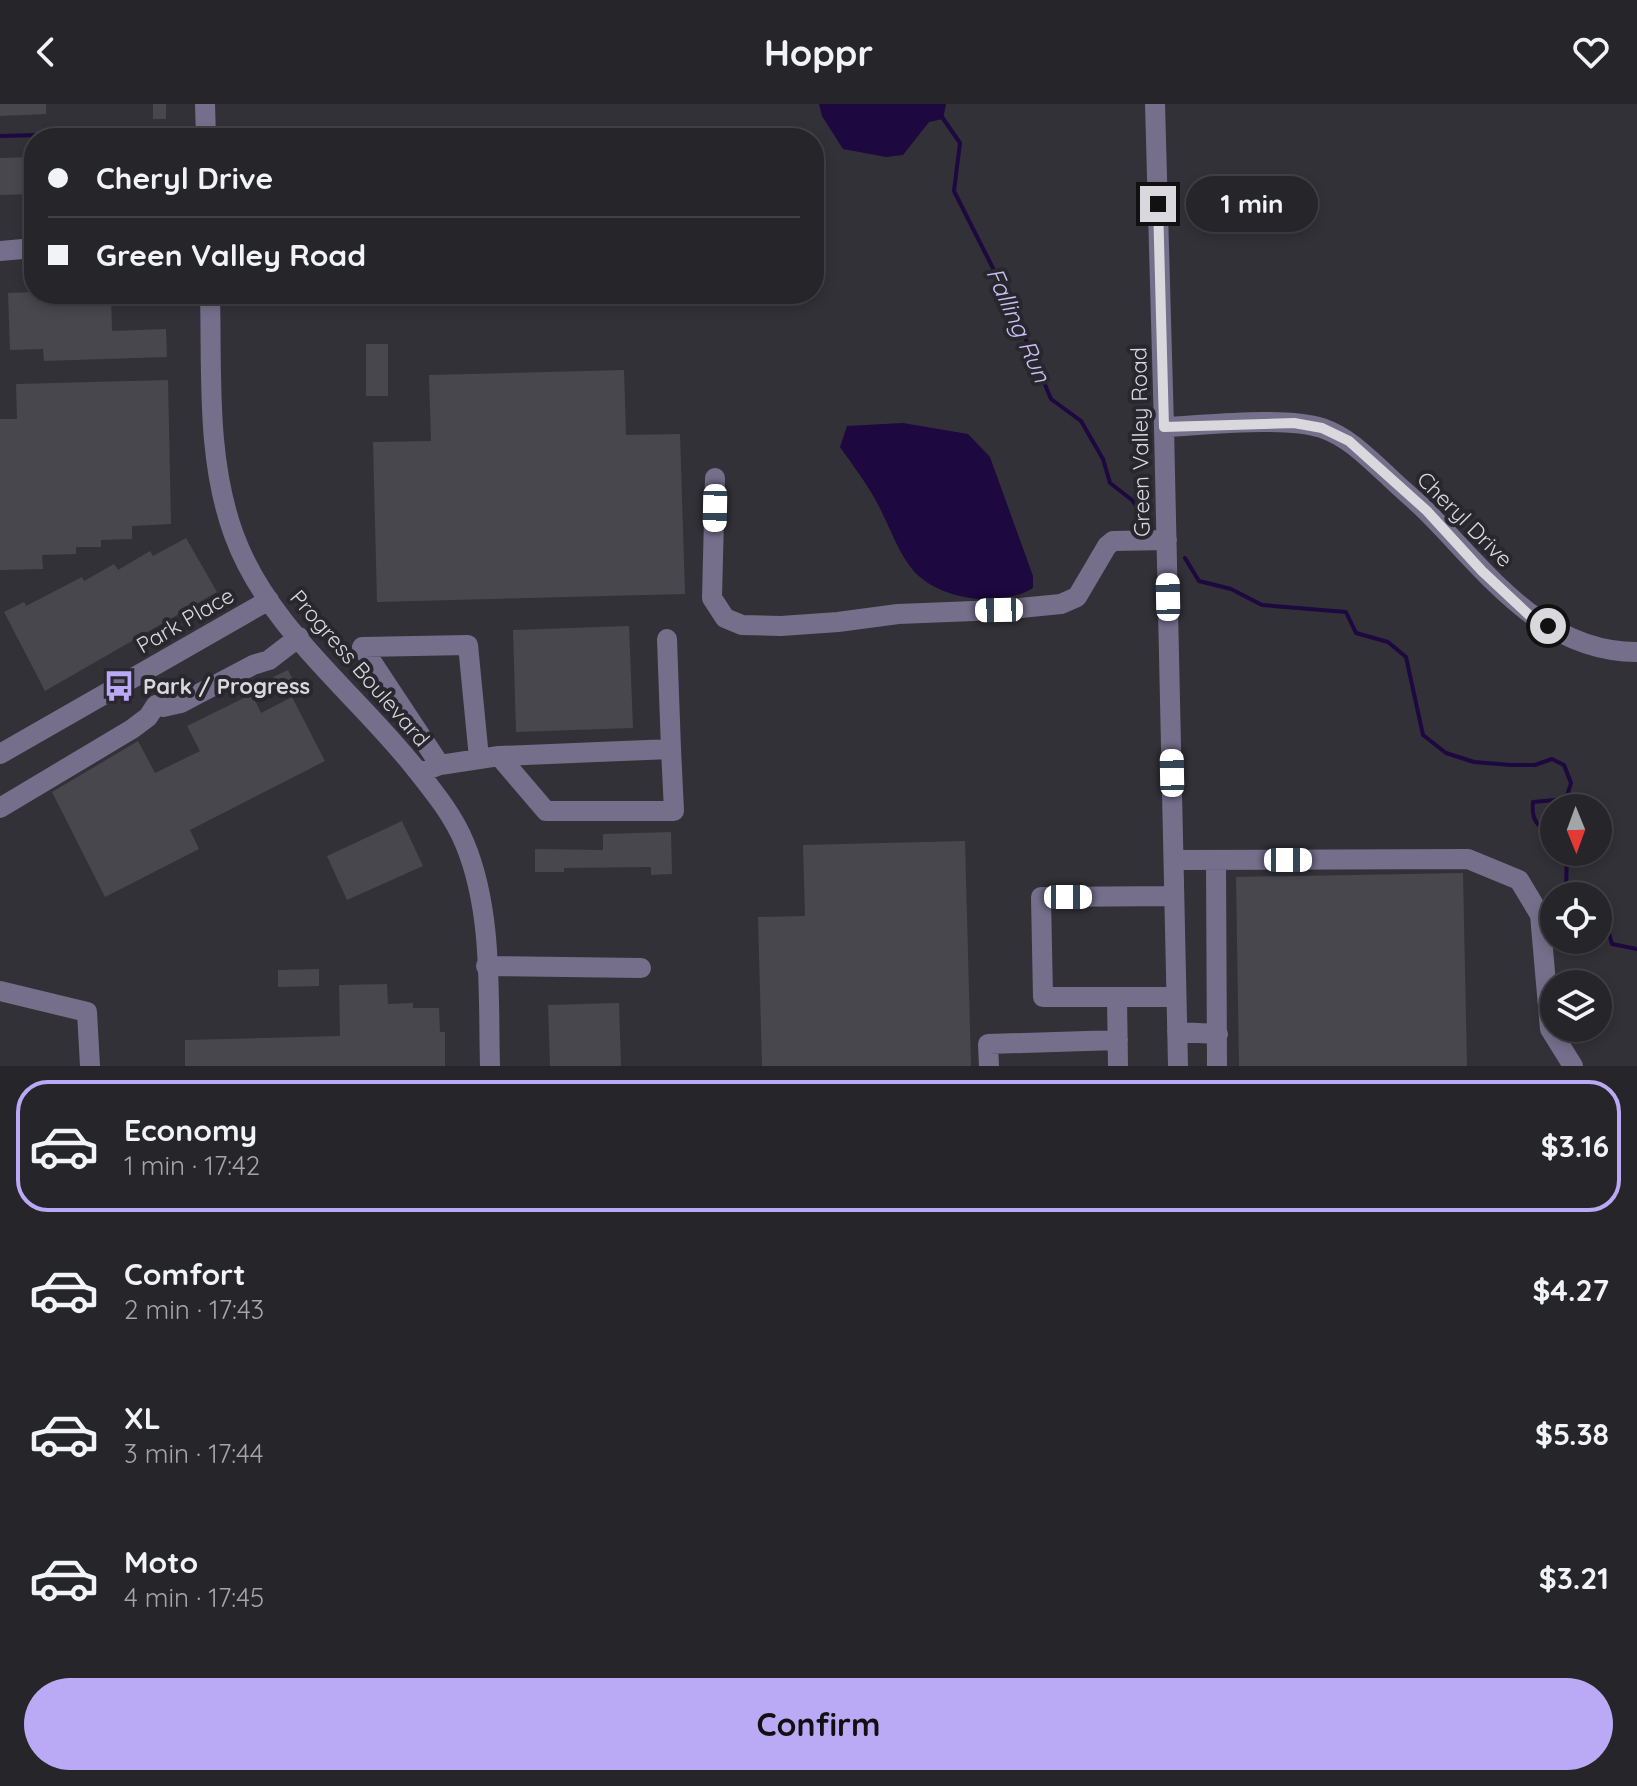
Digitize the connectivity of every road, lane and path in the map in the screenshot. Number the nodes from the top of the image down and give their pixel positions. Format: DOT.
graph roads {
  1 [pos="205,104"];
  2 [pos="1155,104"];
  3 [pos="206,128"];
  4 [pos="24,249"];
  5 [pos="0,251"];
  6 [pos="210,304"];
  7 [pos="1164,427"];
  8 [pos="715,478"];
  9 [pos="1167,540"];
  10 [pos="269,600"];
  11 [pos="299,637"];
  12 [pos="667,639"];
  13 [pos="1637,652"];
  14 [pos="136,676"];
  15 [pos="156,705"];
  16 [pos="671,749"];
  17 [pos="0,754"];
  18 [pos="489,757"];
  19 [pos="440,765"];
  20 [pos="419,773"];
  21 [pos="0,808"];
  22 [pos="1174,860"];
  23 [pos="1216,860"];
  24 [pos="1174,896"];
  25 [pos="486,966"];
  26 [pos="641,968"];
  27 [pos="0,991"];
  28 [pos="1117,997"];
  29 [pos="1176,997"];
  30 [pos="1177,1032"];
  31 [pos="1218,1034"];
  32 [pos="1118,1040"];
  33 [pos="90,1066"];
  34 [pos="490,1066"];
  35 [pos="989,1066"];
  36 [pos="1118,1066"];
  37 [pos="1178,1066"];
  38 [pos="1217,1066"];
  39 [pos="1573,1066"];
  1 -- 3 [label="street"];
  2 -- 7 [label="street, Green Valley Road"];
  4 -- 5 [label="street"];
  6 -- 10 [label="street, Progress Boulevard"];
  7 -- 9 [label="street, Green Valley Road"];
  7 -- 13 [label="street, Cheryl Drive"];
  8 -- 9 [label="street"];
  9 -- 22 [label="street, Green Valley Road"];
  10 -- 11 [label="street, Progress Boulevard"];
  10 -- 14 [label="street, Park Place"];
  11 -- 15 [label="street"];
  11 -- 20 [label="street, Progress Boulevard"];
  12 -- 16 [label="street"];
  14 -- 15 [label="street"];
  14 -- 17 [label="street, Park Place"];
  15 -- 21 [label="street"];
  16 -- 18 [label="street"];
  16 -- 18 [label="street"];
  18 -- 19 [label="street"];
  18 -- 19 [label="street"];
  19 -- 20 [label="street"];
  20 -- 25 [label="street, Progress Boulevard"];
  22 -- 23 [label="street"];
  22 -- 24 [label="street, Green Valley Road"];
  23 -- 31 [label="street"];
  23 -- 39 [label="street"];
  24 -- 28 [label="street"];
  24 -- 29 [label="street, Green Valley Road"];
  25 -- 26 [label="street"];
  25 -- 34 [label="street, Progress Boulevard"];
  27 -- 33 [label="street"];
  28 -- 29 [label="street"];
  28 -- 32 [label="street"];
  29 -- 30 [label="street, Green Valley Road"];
  30 -- 31 [label="street"];
  30 -- 37 [label="street, Green Valley Road"];
  31 -- 38 [label="street"];
  32 -- 35 [label="street"];
  32 -- 36 [label="street"];
}
